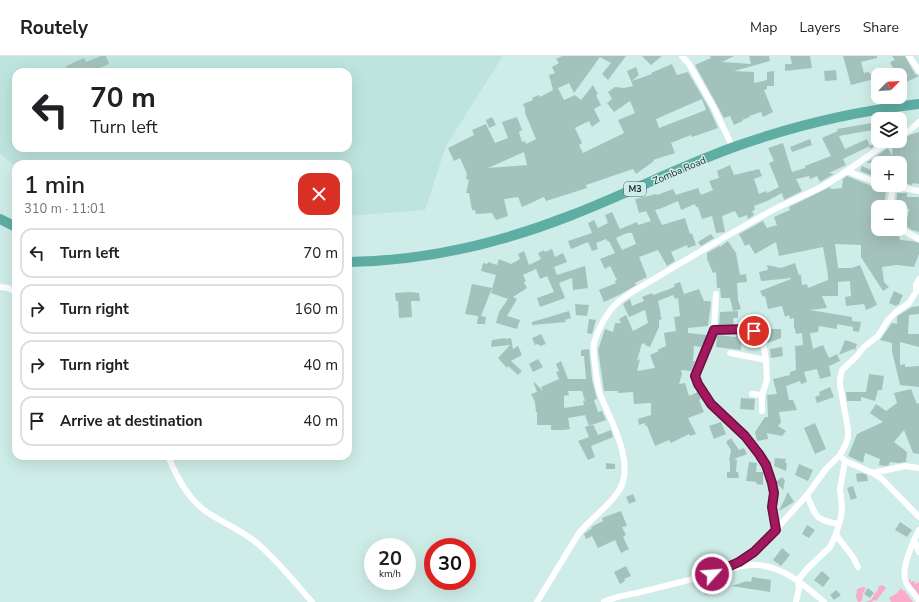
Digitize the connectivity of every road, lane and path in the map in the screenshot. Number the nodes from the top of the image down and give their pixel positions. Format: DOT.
graph roads {
  1 [pos="682,56"];
  2 [pos="909,56"];
  3 [pos="919,71"];
  4 [pos="919,104"];
  5 [pos="919,122"];
  6 [pos="907,132"];
  7 [pos="733,148"];
  8 [pos="880,148"];
  9 [pos="847,170"];
  10 [pos="871,180"];
  11 [pos="907,189"];
  12 [pos="919,191"];
  13 [pos="0,220"];
  14 [pos="12,225"];
  15 [pos="907,233"];
  16 [pos="919,239"];
  17 [pos="352,262"];
  18 [pos="919,279"];
  19 [pos="0,287"];
  20 [pos="12,290"];
  21 [pos="716,294"];
  22 [pos="714,330"];
  23 [pos="730,353"];
  24 [pos="766,360"];
  25 [pos="752,394"];
  26 [pos="762,395"];
  27 [pos="762,411"];
  28 [pos="840,455"];
  29 [pos="170,460"];
  30 [pos="845,461"];
  31 [pos="919,468"];
  32 [pos="873,473"];
  33 [pos="807,495"];
  34 [pos="919,517"];
  35 [pos="839,524"];
  36 [pos="776,530"];
  37 [pos="919,530"];
  38 [pos="836,534"];
  39 [pos="914,540"];
  40 [pos="919,552"];
  41 [pos="858,567"];
  42 [pos="720,571"];
  43 [pos="798,580"];
  44 [pos="919,601"];
  45 [pos="312,602"];
  46 [pos="536,602"];
  47 [pos="604,602"];
  48 [pos="796,602"];
  49 [pos="824,602"];
  1 -- 7 [label="street"];
  2 -- 3 [label="street"];
  4 -- 7 [label="highway, Zomba Road / M3"];
  5 -- 6 [label="street"];
  7 -- 17 [label="highway, Zomba Road / M3"];
  8 -- 9 [label="street"];
  9 -- 10 [label="street"];
  9 -- 46 [label="street"];
  11 -- 12 [label="street"];
  13 -- 14 [label="highway"];
  15 -- 16 [label="street"];
  18 -- 28 [label="street"];
  19 -- 20 [label="street"];
  21 -- 22 [label="street"];
  22 -- 24 [label="street"];
  22 -- 36 [label="street"];
  23 -- 24 [label="street"];
  24 -- 26 [label="street"];
  25 -- 26 [label="street"];
  26 -- 27 [label="street"];
  28 -- 30 [label="street"];
  28 -- 33 [label="street"];
  29 -- 45 [label="street"];
  30 -- 32 [label="street"];
  30 -- 35 [label="street"];
  31 -- 32 [label="street"];
  32 -- 34 [label="street"];
  33 -- 35 [label="street"];
  33 -- 36 [label="street"];
  35 -- 38 [label="street"];
  36 -- 42 [label="street"];
  37 -- 39 [label="street"];
  38 -- 41 [label="street"];
  38 -- 43 [label="street"];
  39 -- 40 [label="street"];
  39 -- 44 [label="street"];
  42 -- 43 [label="street"];
  42 -- 47 [label="street"];
  43 -- 48 [label="street"];
  43 -- 49 [label="street"];
}
